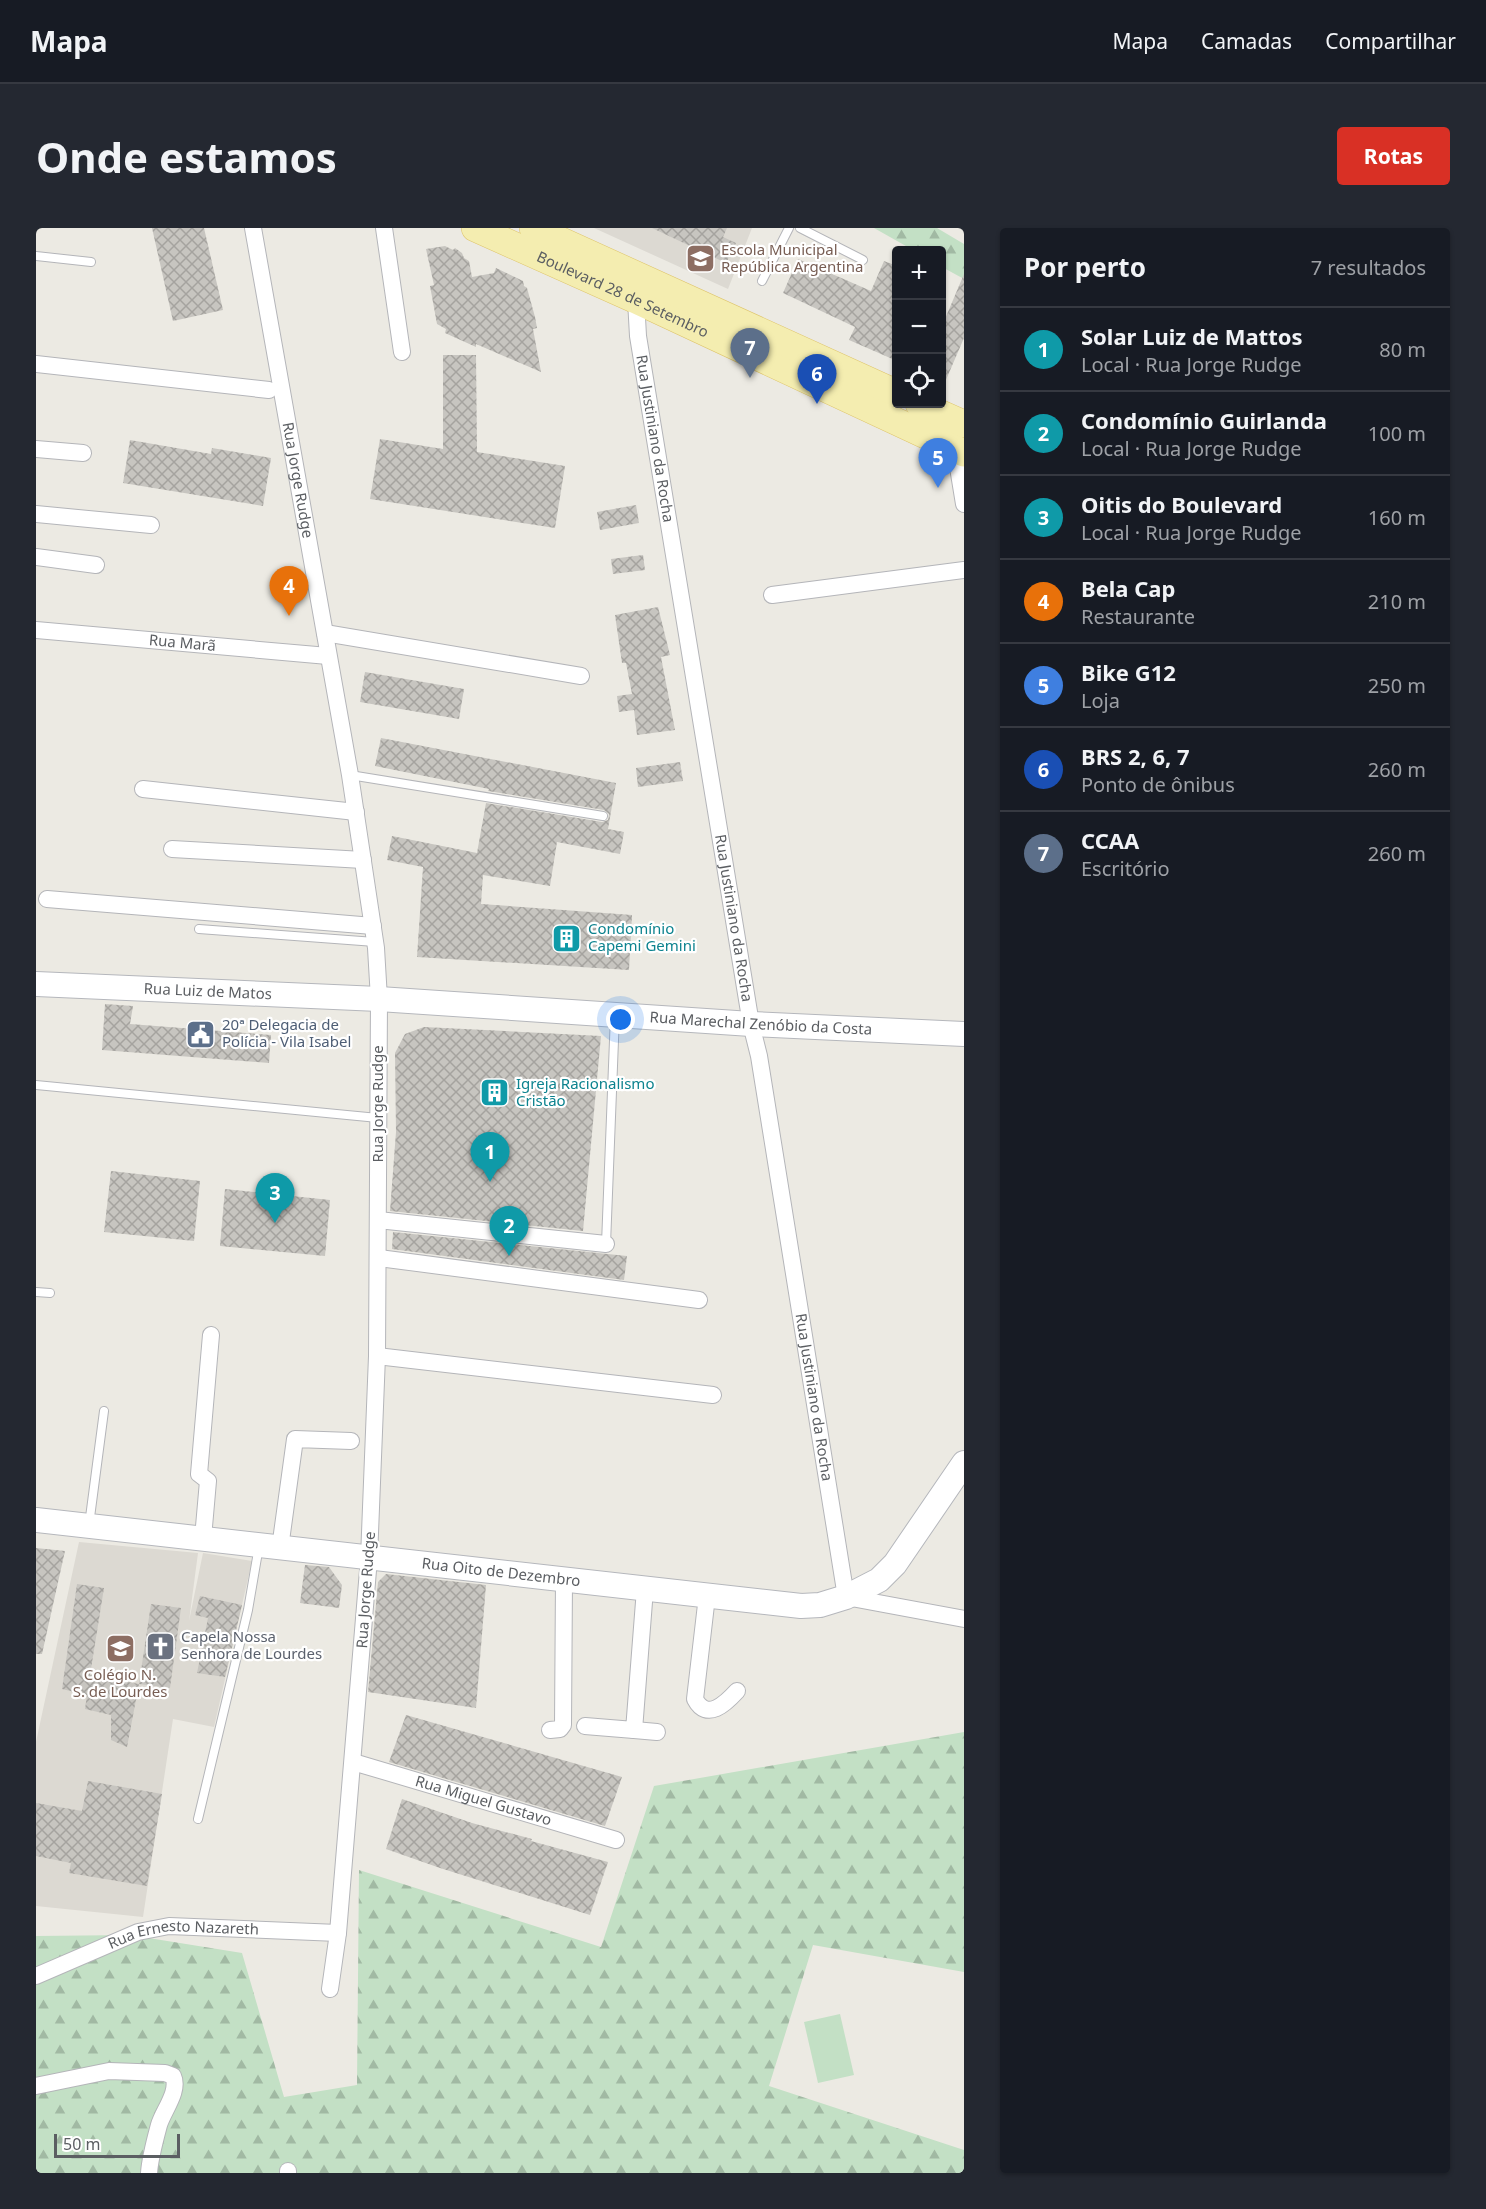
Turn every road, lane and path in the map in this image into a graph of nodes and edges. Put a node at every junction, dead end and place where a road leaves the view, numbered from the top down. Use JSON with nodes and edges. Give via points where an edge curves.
{"nodes":[{"id":1,"x":253,"y":228,"type":"edge"},
{"id":2,"x":384,"y":228,"type":"edge"},
{"id":3,"x":475,"y":228,"type":"edge"},
{"id":4,"x":533,"y":228,"type":"edge"},
{"id":5,"x":789,"y":228,"type":"edge"},
{"id":6,"x":800,"y":228,"type":"edge"},
{"id":7,"x":36,"y":256,"type":"edge"},
{"id":8,"x":863,"y":260,"type":"dead end"},
{"id":9,"x":91,"y":262,"type":"dead end"},
{"id":10,"x":762,"y":281,"type":"dead end"},
{"id":11,"x":644,"y":291,"type":"junction"},
{"id":12,"x":402,"y":352,"type":"dead end"},
{"id":13,"x":36,"y":364,"type":"edge"},
{"id":14,"x":269,"y":390,"type":"dead end"},
{"id":15,"x":892,"y":391,"type":"edge"},
{"id":16,"x":923,"y":408,"type":"edge"},
{"id":17,"x":961,"y":442,"type":"edge"},
{"id":18,"x":36,"y":449,"type":"edge"},
{"id":19,"x":83,"y":453,"type":"dead end"},
{"id":20,"x":964,"y":504,"type":"edge"},
{"id":21,"x":36,"y":514,"type":"edge"},
{"id":22,"x":151,"y":525,"type":"dead end"},
{"id":23,"x":36,"y":557,"type":"edge"},
{"id":24,"x":96,"y":565,"type":"dead end"},
{"id":25,"x":964,"y":570,"type":"edge"},
{"id":26,"x":772,"y":595,"type":"dead end"},
{"id":27,"x":36,"y":630,"type":"edge"},
{"id":28,"x":325,"y":633,"type":"junction"},
{"id":29,"x":328,"y":656,"type":"junction"},
{"id":30,"x":581,"y":676,"type":"dead end"},
{"id":31,"x":350,"y":775,"type":"junction"},
{"id":32,"x":143,"y":789,"type":"dead end"},
{"id":33,"x":356,"y":812,"type":"junction"},
{"id":34,"x":603,"y":816,"type":"dead end"},
{"id":35,"x":172,"y":849,"type":"dead end"},
{"id":36,"x":363,"y":860,"type":"junction"},
{"id":37,"x":47,"y":899,"type":"dead end"},
{"id":38,"x":199,"y":929,"type":"dead end"},
{"id":39,"x":374,"y":934,"type":"junction"},
{"id":40,"x":36,"y":984,"type":"edge"},
{"id":41,"x":379,"y":999,"type":"junction"},
{"id":42,"x":615,"y":1015,"type":"junction"},
{"id":43,"x":751,"y":1024,"type":"junction"},
{"id":44,"x":964,"y":1034,"type":"edge"},
{"id":45,"x":36,"y":1085,"type":"edge"},
{"id":46,"x":378,"y":1118,"type":"junction"},
{"id":47,"x":378,"y":1220,"type":"junction"},
{"id":48,"x":606,"y":1244,"type":"joint"},
{"id":49,"x":379,"y":1257,"type":"junction"},
{"id":50,"x":36,"y":1292,"type":"edge"},
{"id":51,"x":50,"y":1293,"type":"dead end"},
{"id":52,"x":699,"y":1300,"type":"dead end"},
{"id":53,"x":211,"y":1335,"type":"dead end"},
{"id":54,"x":377,"y":1356,"type":"junction"},
{"id":55,"x":713,"y":1395,"type":"dead end"},
{"id":56,"x":104,"y":1411,"type":"dead end"},
{"id":57,"x":351,"y":1441,"type":"dead end"},
{"id":58,"x":964,"y":1462,"type":"edge"},
{"id":59,"x":36,"y":1520,"type":"edge"},
{"id":60,"x":88,"y":1525,"type":"junction"},
{"id":61,"x":203,"y":1538,"type":"junction"},
{"id":62,"x":269,"y":1547,"type":"junction"},
{"id":63,"x":369,"y":1558,"type":"junction"},
{"id":64,"x":564,"y":1580,"type":"junction"},
{"id":65,"x":645,"y":1589,"type":"junction"},
{"id":66,"x":707,"y":1596,"type":"junction"},
{"id":67,"x":846,"y":1597,"type":"junction"},
{"id":68,"x":964,"y":1619,"type":"edge"},
{"id":69,"x":737,"y":1691,"type":"dead end"},
{"id":70,"x":585,"y":1726,"type":"dead end"},
{"id":71,"x":550,"y":1730,"type":"dead end"},
{"id":72,"x":634,"y":1730,"type":"junction"},
{"id":73,"x":657,"y":1731,"type":"dead end"},
{"id":74,"x":352,"y":1762,"type":"junction"},
{"id":75,"x":198,"y":1819,"type":"dead end"},
{"id":76,"x":616,"y":1840,"type":"dead end"},
{"id":77,"x":338,"y":1933,"type":"junction"},
{"id":78,"x":36,"y":1976,"type":"edge"},
{"id":79,"x":330,"y":1989,"type":"dead end"},
{"id":80,"x":36,"y":2086,"type":"edge"},
{"id":81,"x":149,"y":2173,"type":"edge"}],
"edges":[{"from":1,"to":28,"type":"street","name":"Rua Jorge Rudge"},
{"from":2,"to":12,"type":"street"},
{"from":3,"to":11,"type":"main road","name":"Boulevard 28 de Setembro"},
{"from":4,"to":11,"type":"main road","name":"Boulevard 28 de Setembro"},
{"from":5,"to":10,"type":"lane"},
{"from":6,"to":8,"type":"lane"},
{"from":7,"to":9,"type":"lane"},
{"from":11,"to":15,"type":"main road","name":"Boulevard 28 de Setembro"},
{"from":11,"to":17,"type":"main road","name":"Boulevard 28 de Setembro"},
{"from":11,"to":43,"type":"street","name":"Rua Justiniano da Rocha","via":[[639,347]]},
{"from":13,"to":14,"type":"street"},
{"from":16,"to":17,"type":"main road"},
{"from":17,"to":20,"type":"street"},
{"from":18,"to":19,"type":"street"},
{"from":21,"to":22,"type":"street"},
{"from":23,"to":24,"type":"street"},
{"from":25,"to":26,"type":"street"},
{"from":27,"to":29,"type":"street","name":"Rua Marã"},
{"from":28,"to":29,"type":"street","name":"Rua Jorge Rudge"},
{"from":28,"to":30,"type":"street"},
{"from":29,"to":31,"type":"street","name":"Rua Jorge Rudge"},
{"from":31,"to":33,"type":"street","name":"Rua Jorge Rudge"},
{"from":31,"to":34,"type":"lane"},
{"from":32,"to":33,"type":"street"},
{"from":33,"to":36,"type":"street","name":"Rua Jorge Rudge"},
{"from":35,"to":36,"type":"street"},
{"from":36,"to":39,"type":"street","name":"Rua Jorge Rudge"},
{"from":37,"to":39,"type":"street"},
{"from":38,"to":39,"type":"lane"},
{"from":39,"to":41,"type":"street","name":"Rua Jorge Rudge"},
{"from":40,"to":41,"type":"street","name":"Rua Luiz de Matos"},
{"from":41,"to":42,"type":"street","name":"Rua Marechal Zenóbio da Costa"},
{"from":41,"to":46,"type":"street","name":"Rua Jorge Rudge"},
{"from":42,"to":43,"type":"street","name":"Rua Marechal Zenóbio da Costa"},
{"from":42,"to":48,"type":"lane"},
{"from":43,"to":44,"type":"street","name":"Rua Marechal Zenóbio da Costa"},
{"from":43,"to":67,"type":"street","name":"Rua Justiniano da Rocha"},
{"from":45,"to":46,"type":"lane"},
{"from":46,"to":47,"type":"street","name":"Rua Jorge Rudge"},
{"from":47,"to":48,"type":"street"},
{"from":47,"to":49,"type":"street","name":"Rua Jorge Rudge"},
{"from":49,"to":52,"type":"street"},
{"from":49,"to":54,"type":"street","name":"Rua Jorge Rudge"},
{"from":50,"to":51,"type":"lane"},
{"from":53,"to":61,"type":"street","via":[[199,1474],[208,1481]]},
{"from":54,"to":55,"type":"street"},
{"from":54,"to":63,"type":"street","name":"Rua Jorge Rudge"},
{"from":56,"to":60,"type":"lane"},
{"from":57,"to":62,"type":"street","via":[[295,1439]]},
{"from":58,"to":67,"type":"street","via":[[895,1564],[879,1581]]},
{"from":59,"to":60,"type":"street","name":"Rua Oito de Dezembro"},
{"from":60,"to":61,"type":"street","name":"Rua Oito de Dezembro"},
{"from":61,"to":62,"type":"street","name":"Rua Oito de Dezembro"},
{"from":62,"to":63,"type":"street","name":"Rua Oito de Dezembro"},
{"from":62,"to":75,"type":"lane","via":[[248,1610]]},
{"from":63,"to":64,"type":"street","name":"Rua Oito de Dezembro"},
{"from":63,"to":74,"type":"street","name":"Rua Jorge Rudge"},
{"from":64,"to":65,"type":"street","name":"Rua Oito de Dezembro"},
{"from":64,"to":71,"type":"street","via":[[563,1725]]},
{"from":65,"to":66,"type":"street","name":"Rua Oito de Dezembro"},
{"from":65,"to":72,"type":"street"},
{"from":66,"to":67,"type":"street","name":"Rua Oito de Dezembro","via":[[801,1606]]},
{"from":66,"to":69,"type":"street","via":[[695,1700],[705,1710],[722,1707]]},
{"from":67,"to":68,"type":"street","name":"Rua Oito de Dezembro"},
{"from":70,"to":72,"type":"street"},
{"from":72,"to":73,"type":"street"},
{"from":74,"to":76,"type":"street","name":"Rua Miguel Gustavo"},
{"from":74,"to":77,"type":"street","name":"Rua Jorge Rudge"},
{"from":77,"to":78,"type":"street","name":"Rua Ernesto Nazareth","via":[[169,1926],[138,1932]]},
{"from":77,"to":79,"type":"street","name":"Rua Jorge Rudge"},
{"from":80,"to":81,"type":"street","via":[[109,2071],[173,2076],[173,2094],[159,2123]]}]}
